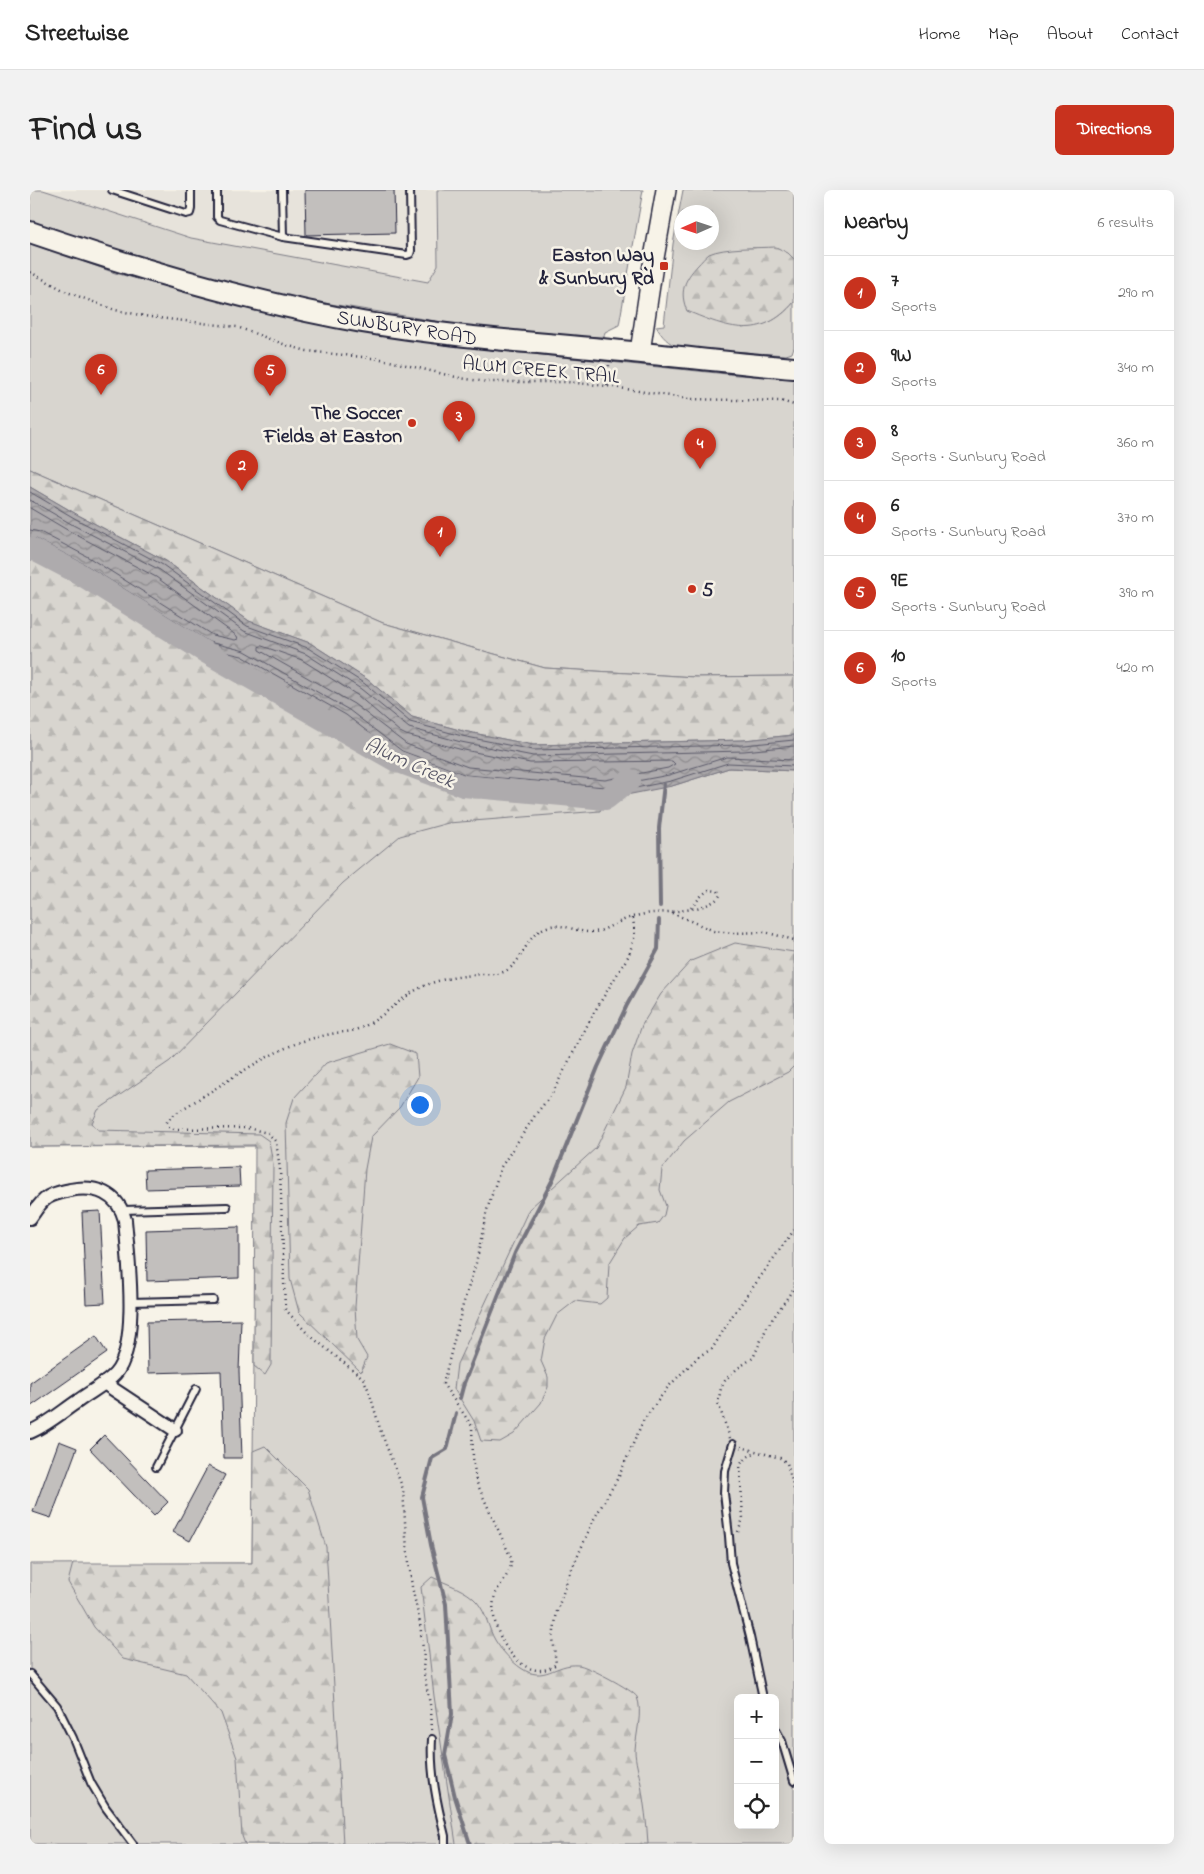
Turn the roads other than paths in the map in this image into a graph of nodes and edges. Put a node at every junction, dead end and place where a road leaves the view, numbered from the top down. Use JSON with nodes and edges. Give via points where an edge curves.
{"nodes":[{"id":1,"x":112,"y":190,"type":"edge"},
{"id":2,"x":191,"y":190,"type":"edge"},
{"id":3,"x":217,"y":190,"type":"edge"},
{"id":4,"x":282,"y":190,"type":"edge"},
{"id":5,"x":410,"y":190,"type":"edge"},
{"id":6,"x":666,"y":190,"type":"edge"},
{"id":7,"x":30,"y":232,"type":"edge"},
{"id":8,"x":283,"y":237,"type":"junction"},
{"id":9,"x":640,"y":352,"type":"junction"},
{"id":10,"x":794,"y":368,"type":"edge"},
{"id":11,"x":119,"y":1206,"type":"junction"},
{"id":12,"x":227,"y":1207,"type":"dead end"},
{"id":13,"x":30,"y":1218,"type":"edge"},
{"id":14,"x":213,"y":1300,"type":"dead end"},
{"id":15,"x":130,"y":1302,"type":"junction"},
{"id":16,"x":104,"y":1383,"type":"junction"},
{"id":17,"x":196,"y":1389,"type":"dead end"},
{"id":18,"x":175,"y":1430,"type":"junction"},
{"id":19,"x":30,"y":1432,"type":"edge"},
{"id":20,"x":733,"y":1444,"type":"road end"},
{"id":21,"x":156,"y":1467,"type":"dead end"},
{"id":22,"x":30,"y":1674,"type":"edge"},
{"id":23,"x":762,"y":1694,"type":"edge"},
{"id":24,"x":779,"y":1735,"type":"edge"},
{"id":25,"x":432,"y":1739,"type":"road end"},
{"id":26,"x":794,"y":1781,"type":"edge"},
{"id":27,"x":134,"y":1844,"type":"edge"},
{"id":28,"x":445,"y":1844,"type":"edge"}],
"edges":[{"from":1,"to":2,"type":"lane","via":[[186,214],[191,209]]},
{"from":3,"to":8,"type":"lane","via":[[220,220]]},
{"from":4,"to":8,"type":"lane"},
{"from":5,"to":8,"type":"lane","via":[[411,251],[407,255]]},
{"from":6,"to":9,"type":"main road"},
{"from":7,"to":9,"type":"main road","name":"SUNBURY ROAD","via":[[197,284],[322,314],[472,338]]},
{"from":9,"to":10,"type":"main road","name":"SUNBURY ROAD"},
{"from":11,"to":12,"type":"lane"},
{"from":11,"to":13,"type":"street","via":[[103,1192],[82,1187],[46,1198]]},
{"from":11,"to":15,"type":"street","via":[[128,1246]]},
{"from":14,"to":15,"type":"lane"},
{"from":15,"to":16,"type":"street","via":[[123,1362]]},
{"from":16,"to":18,"type":"street"},
{"from":16,"to":19,"type":"street"},
{"from":17,"to":18,"type":"lane"},
{"from":18,"to":21,"type":"lane"},
{"from":20,"to":23,"type":"lane","via":[[725,1471],[724,1493],[731,1563]]},
{"from":22,"to":27,"type":"lane","via":[[56,1706],[91,1782]]},
{"from":24,"to":26,"type":"lane"},
{"from":25,"to":28,"type":"lane","via":[[434,1787]]}]}
